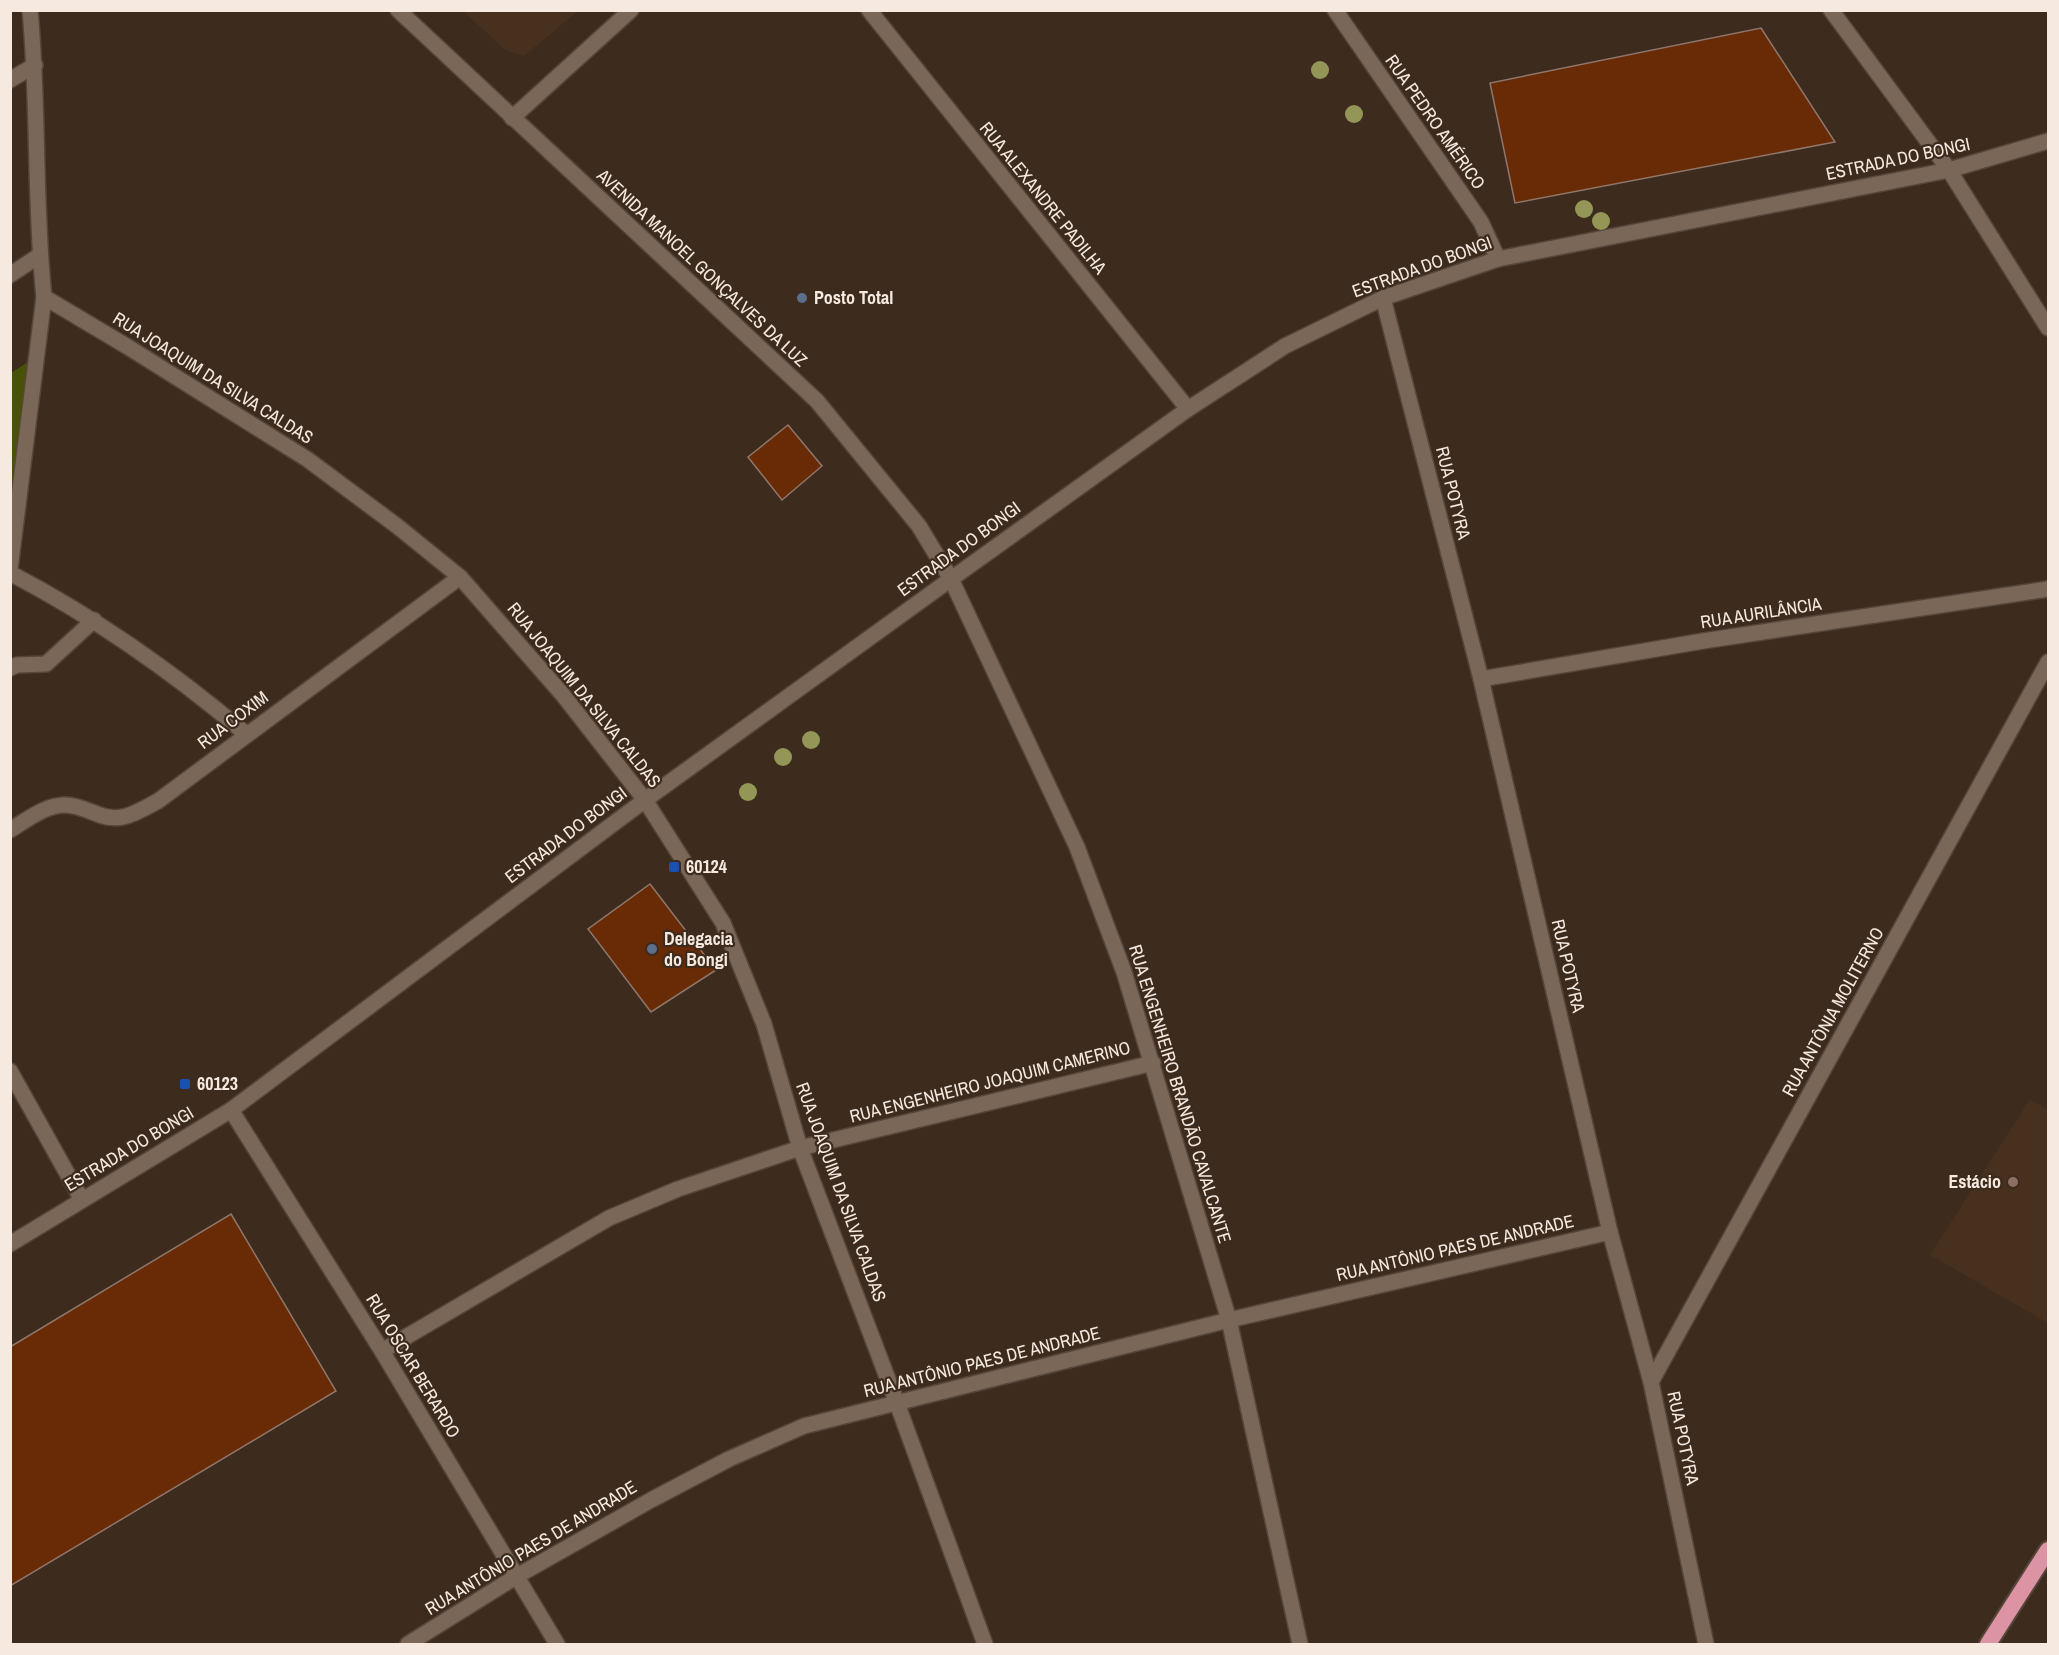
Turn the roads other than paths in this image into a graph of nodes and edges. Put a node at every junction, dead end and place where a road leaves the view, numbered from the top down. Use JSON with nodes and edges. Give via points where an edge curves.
{"nodes":[{"id":1,"x":30,"y":10,"type":"edge"},
{"id":2,"x":398,"y":10,"type":"edge"},
{"id":3,"x":631,"y":10,"type":"edge"},
{"id":4,"x":868,"y":10,"type":"edge"},
{"id":5,"x":1335,"y":10,"type":"edge"},
{"id":6,"x":1831,"y":10,"type":"edge"},
{"id":7,"x":34,"y":64,"type":"junction"},
{"id":8,"x":10,"y":80,"type":"edge"},
{"id":9,"x":512,"y":118,"type":"junction"},
{"id":10,"x":2049,"y":141,"type":"edge"},
{"id":11,"x":1949,"y":170,"type":"junction"},
{"id":12,"x":39,"y":255,"type":"junction"},
{"id":13,"x":1498,"y":259,"type":"junction"},
{"id":14,"x":10,"y":275,"type":"edge"},
{"id":15,"x":44,"y":297,"type":"junction"},
{"id":16,"x":1383,"y":298,"type":"junction"},
{"id":17,"x":2049,"y":328,"type":"edge"},
{"id":18,"x":1188,"y":409,"type":"junction"},
{"id":19,"x":10,"y":569,"type":"edge"},
{"id":20,"x":10,"y":573,"type":"edge"},
{"id":21,"x":460,"y":577,"type":"junction"},
{"id":22,"x":951,"y":579,"type":"junction"},
{"id":23,"x":2049,"y":589,"type":"edge"},
{"id":24,"x":94,"y":620,"type":"junction"},
{"id":25,"x":2049,"y":662,"type":"edge"},
{"id":26,"x":10,"y":668,"type":"edge"},
{"id":27,"x":1481,"y":679,"type":"junction"},
{"id":28,"x":246,"y":734,"type":"junction"},
{"id":29,"x":645,"y":800,"type":"junction"},
{"id":30,"x":10,"y":831,"type":"edge"},
{"id":31,"x":1153,"y":1063,"type":"junction"},
{"id":32,"x":10,"y":1071,"type":"edge"},
{"id":33,"x":231,"y":1110,"type":"junction"},
{"id":34,"x":800,"y":1148,"type":"junction"},
{"id":35,"x":82,"y":1200,"type":"junction"},
{"id":36,"x":1610,"y":1232,"type":"junction"},
{"id":37,"x":10,"y":1244,"type":"edge"},
{"id":38,"x":1229,"y":1320,"type":"junction"},
{"id":39,"x":382,"y":1351,"type":"junction"},
{"id":40,"x":1651,"y":1382,"type":"junction"},
{"id":41,"x":897,"y":1403,"type":"junction"},
{"id":42,"x":2049,"y":1550,"type":"edge"},
{"id":43,"x":517,"y":1576,"type":"junction"},
{"id":44,"x":408,"y":1644,"type":"edge"},
{"id":45,"x":557,"y":1644,"type":"edge"},
{"id":46,"x":985,"y":1644,"type":"edge"},
{"id":47,"x":1300,"y":1644,"type":"edge"},
{"id":48,"x":1706,"y":1644,"type":"edge"},
{"id":49,"x":1988,"y":1644,"type":"edge"}],
"edges":[{"from":1,"to":7,"type":"street"},
{"from":2,"to":9,"type":"street","name":"AVENIDA MANOEL GONÇALVES DA LUZ"},
{"from":3,"to":9,"type":"street"},
{"from":4,"to":18,"type":"street","name":"RUA ALEXANDRE PADILHA"},
{"from":5,"to":13,"type":"street","name":"RUA PEDRO AMÉRICO","via":[[1481,222]]},
{"from":6,"to":11,"type":"street"},
{"from":7,"to":8,"type":"street"},
{"from":7,"to":12,"type":"street"},
{"from":9,"to":22,"type":"street","name":"AVENIDA MANOEL GONÇALVES DA LUZ","via":[[817,401],[919,526]]},
{"from":10,"to":11,"type":"street","name":"ESTRADA DO BONGI"},
{"from":11,"to":13,"type":"street","name":"ESTRADA DO BONGI"},
{"from":11,"to":17,"type":"street"},
{"from":12,"to":14,"type":"street"},
{"from":12,"to":15,"type":"street"},
{"from":13,"to":16,"type":"street","name":"ESTRADA DO BONGI"},
{"from":15,"to":19,"type":"street"},
{"from":15,"to":21,"type":"street","name":"RUA JOAQUIM DA SILVA CALDAS","via":[[307,459]]},
{"from":16,"to":18,"type":"street","name":"ESTRADA DO BONGI","via":[[1285,346]]},
{"from":16,"to":27,"type":"street","name":"RUA POTYRA"},
{"from":18,"to":22,"type":"street","name":"ESTRADA DO BONGI"},
{"from":20,"to":24,"type":"street"},
{"from":21,"to":28,"type":"street","name":"RUA COXIM"},
{"from":21,"to":29,"type":"street","name":"RUA JOAQUIM DA SILVA CALDAS","via":[[563,695]]},
{"from":22,"to":29,"type":"street","name":"ESTRADA DO BONGI"},
{"from":22,"to":31,"type":"street","name":"RUA ENGENHEIRO BRANDÃO CAVALCANTE","via":[[1077,847]]},
{"from":23,"to":27,"type":"street","name":"RUA AURILÂNCIA"},
{"from":24,"to":26,"type":"street","via":[[46,664]]},
{"from":24,"to":28,"type":"street"},
{"from":25,"to":40,"type":"street","name":"RUA ANTÔNIA MOLITERNO"},
{"from":27,"to":36,"type":"street","name":"RUA POTYRA"},
{"from":28,"to":30,"type":"street","name":"RUA COXIM","via":[[158,801],[129,816],[115,819],[65,805],[38,813]]},
{"from":29,"to":33,"type":"street","name":"ESTRADA DO BONGI"},
{"from":29,"to":34,"type":"street","name":"RUA JOAQUIM DA SILVA CALDAS","via":[[723,923],[764,1024]]},
{"from":31,"to":34,"type":"street","name":"RUA ENGENHEIRO JOAQUIM CAMERINO"},
{"from":31,"to":38,"type":"street","name":"RUA ENGENHEIRO BRANDÃO CAVALCANTE"},
{"from":32,"to":35,"type":"street"},
{"from":33,"to":35,"type":"street","name":"ESTRADA DO BONGI"},
{"from":33,"to":39,"type":"street","name":"RUA OSCAR BERARDO"},
{"from":34,"to":39,"type":"street","name":"RUA ENGENHEIRO JOAQUIM CAMERINO","via":[[678,1189],[609,1218]]},
{"from":34,"to":41,"type":"street","name":"RUA JOAQUIM DA SILVA CALDAS"},
{"from":35,"to":37,"type":"street","name":"ESTRADA DO BONGI"},
{"from":36,"to":38,"type":"street","name":"RUA ANTÔNIO PAES DE ANDRADE"},
{"from":36,"to":40,"type":"street","name":"RUA POTYRA"},
{"from":38,"to":41,"type":"street","name":"RUA ANTÔNIO PAES DE ANDRADE"},
{"from":38,"to":47,"type":"street","name":"RUA ENGENHEIRO BRANDÃO CAVALCANTE"},
{"from":39,"to":43,"type":"street","name":"RUA OSCAR BERARDO"},
{"from":40,"to":48,"type":"street","name":"RUA POTYRA"},
{"from":41,"to":43,"type":"street","name":"RUA ANTÔNIO PAES DE ANDRADE","via":[[804,1426],[729,1459]]},
{"from":41,"to":46,"type":"street","name":"RUA JOAQUIM DA SILVA CALDAS"},
{"from":42,"to":49,"type":"highway"},
{"from":43,"to":44,"type":"street","name":"RUA ANTÔNIO PAES DE ANDRADE"},
{"from":43,"to":45,"type":"street","name":"RUA OSCAR BERARDO"}]}
